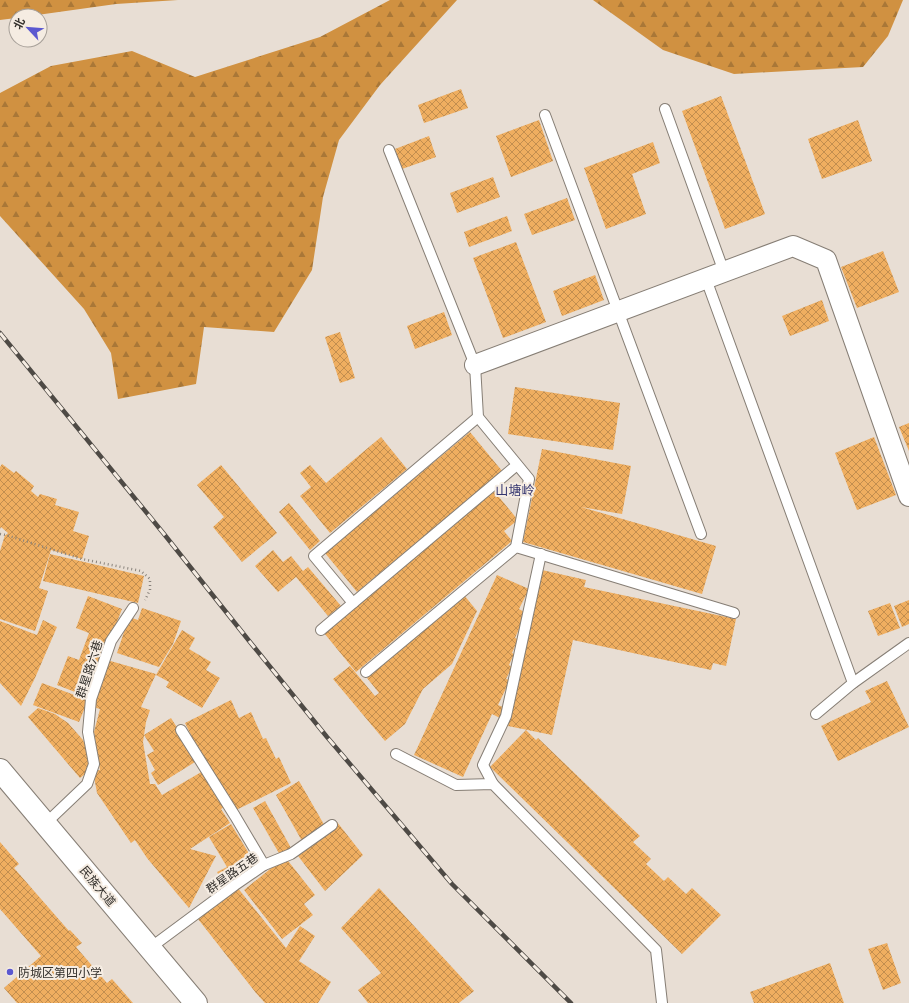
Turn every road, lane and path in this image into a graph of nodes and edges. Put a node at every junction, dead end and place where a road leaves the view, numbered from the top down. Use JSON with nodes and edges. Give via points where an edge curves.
{"nodes":[{"id":1,"x":664,"y":109,"type":"dead end"},
{"id":2,"x":545,"y":115,"type":"dead end"},
{"id":3,"x":389,"y":150,"type":"dead end"},
{"id":4,"x":715,"y":276,"type":"junction"},
{"id":5,"x":618,"y":312,"type":"junction"},
{"id":6,"x":475,"y":365,"type":"junction"},
{"id":7,"x":478,"y":417,"type":"junction"},
{"id":8,"x":517,"y":465,"type":"junction"},
{"id":9,"x":909,"y":496,"type":"edge"},
{"id":10,"x":0,"y":534,"type":"edge"},
{"id":11,"x":701,"y":534,"type":"dead end"},
{"id":12,"x":516,"y":546,"type":"junction"},
{"id":13,"x":541,"y":554,"type":"junction"},
{"id":14,"x":353,"y":603,"type":"junction"},
{"id":15,"x":133,"y":608,"type":"joint"},
{"id":16,"x":734,"y":613,"type":"dead end"},
{"id":17,"x":321,"y":630,"type":"dead end"},
{"id":18,"x":909,"y":644,"type":"edge"},
{"id":19,"x":366,"y":672,"type":"dead end"},
{"id":20,"x":854,"y":683,"type":"junction"},
{"id":21,"x":816,"y":714,"type":"dead end"},
{"id":22,"x":181,"y":730,"type":"dead end"},
{"id":23,"x":396,"y":754,"type":"dead end"},
{"id":24,"x":0,"y":770,"type":"edge"},
{"id":25,"x":494,"y":784,"type":"junction"},
{"id":26,"x":45,"y":824,"type":"junction"},
{"id":27,"x":332,"y":825,"type":"dead end"},
{"id":28,"x":264,"y":865,"type":"junction"},
{"id":29,"x":150,"y":948,"type":"junction"},
{"id":30,"x":196,"y":1003,"type":"edge"},
{"id":31,"x":662,"y":1003,"type":"edge"}],
"edges":[{"from":1,"to":4,"type":"lane"},
{"from":2,"to":5,"type":"lane"},
{"from":3,"to":6,"type":"lane"},
{"from":4,"to":5,"type":"street"},
{"from":4,"to":9,"type":"street","via":[[793,246],[826,260]]},
{"from":4,"to":20,"type":"lane"},
{"from":5,"to":6,"type":"street"},
{"from":5,"to":11,"type":"lane"},
{"from":6,"to":7,"type":"lane"},
{"from":7,"to":8,"type":"lane"},
{"from":7,"to":14,"type":"lane","via":[[314,556]]},
{"from":8,"to":12,"type":"lane","via":[[529,479]]},
{"from":8,"to":14,"type":"lane"},
{"from":10,"to":15,"type":"path","via":[[82,559],[141,571],[150,578],[150,590],[146,600]]},
{"from":12,"to":13,"type":"lane"},
{"from":12,"to":19,"type":"lane"},
{"from":13,"to":16,"type":"lane"},
{"from":13,"to":25,"type":"lane","via":[[506,716],[483,765]]},
{"from":14,"to":17,"type":"lane"},
{"from":15,"to":26,"type":"lane","name":"群星路六巷","via":[[111,641],[91,699],[88,732],[94,764],[87,784]]},
{"from":18,"to":20,"type":"lane"},
{"from":20,"to":21,"type":"lane"},
{"from":22,"to":28,"type":"lane"},
{"from":23,"to":25,"type":"lane","via":[[456,785]]},
{"from":24,"to":26,"type":"main road","name":"民族大道"},
{"from":25,"to":31,"type":"lane","via":[[656,950]]},
{"from":26,"to":29,"type":"main road","name":"民族大道"},
{"from":27,"to":28,"type":"lane","name":"群星路五巷","via":[[291,854]]},
{"from":28,"to":29,"type":"lane","name":"群星路五巷"},
{"from":29,"to":30,"type":"main road","name":"民族大道"}]}
